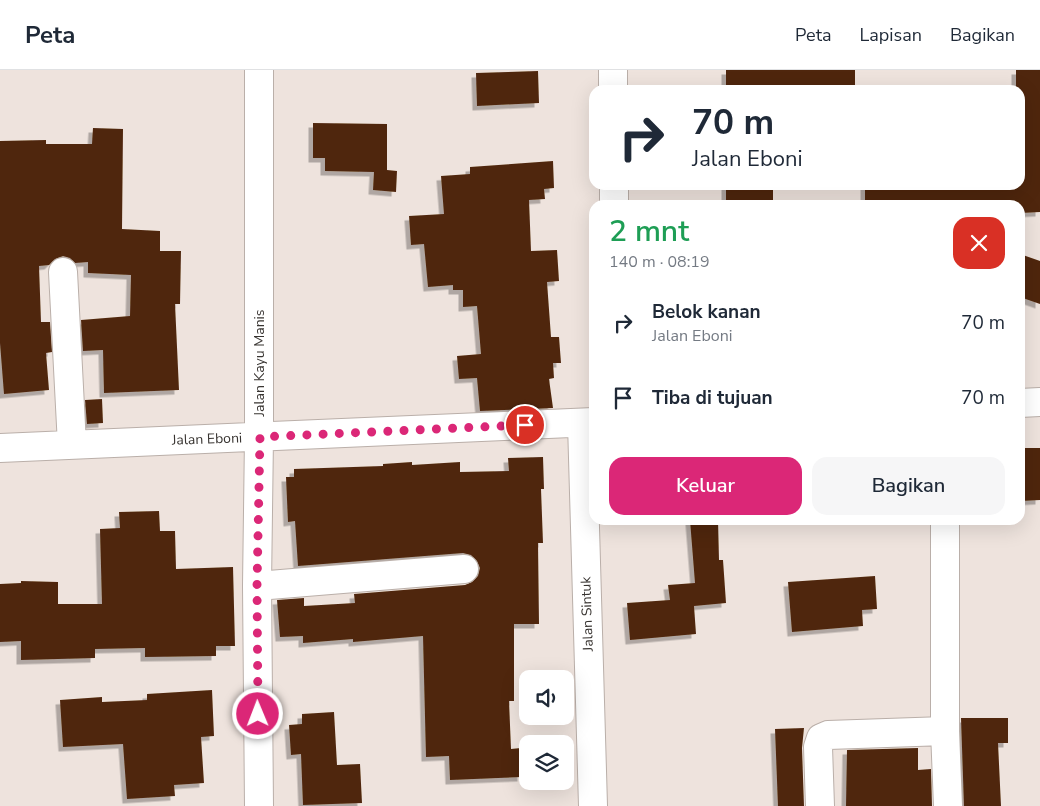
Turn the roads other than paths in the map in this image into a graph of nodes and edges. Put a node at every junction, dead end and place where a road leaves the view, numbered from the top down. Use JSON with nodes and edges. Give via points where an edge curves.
{"nodes":[{"id":1,"x":259,"y":70,"type":"edge"},
{"id":2,"x":613,"y":70,"type":"edge"},
{"id":3,"x":613,"y":85,"type":"edge"},
{"id":4,"x":63,"y":272,"type":"dead end"},
{"id":5,"x":1040,"y":402,"type":"edge"},
{"id":6,"x":1025,"y":403,"type":"edge"},
{"id":7,"x":588,"y":422,"type":"edge"},
{"id":8,"x":260,"y":437,"type":"junction"},
{"id":9,"x":72,"y":445,"type":"junction"},
{"id":10,"x":0,"y":448,"type":"edge"},
{"id":11,"x":589,"y":499,"type":"edge"},
{"id":12,"x":589,"y":525,"type":"edge"},
{"id":13,"x":945,"y":525,"type":"edge"},
{"id":14,"x":464,"y":569,"type":"dead end"},
{"id":15,"x":257,"y":586,"type":"junction"},
{"id":16,"x":945,"y":731,"type":"junction"},
{"id":17,"x":258,"y":806,"type":"edge"},
{"id":18,"x":593,"y":806,"type":"edge"},
{"id":19,"x":820,"y":806,"type":"edge"},
{"id":20,"x":948,"y":806,"type":"edge"}],
"edges":[{"from":1,"to":8,"type":"street","name":"Jalan Kayu Manis"},
{"from":2,"to":3,"type":"street"},
{"from":4,"to":9,"type":"street"},
{"from":5,"to":6,"type":"street"},
{"from":7,"to":8,"type":"street","name":"Jalan Eboni"},
{"from":7,"to":11,"type":"street","name":"Jalan Sintuk"},
{"from":8,"to":9,"type":"street","name":"Jalan Eboni"},
{"from":8,"to":15,"type":"street","name":"Jalan Kayu Manis"},
{"from":9,"to":10,"type":"street","name":"Jalan Eboni"},
{"from":12,"to":18,"type":"street","name":"Jalan Sintuk"},
{"from":13,"to":16,"type":"street"},
{"from":14,"to":15,"type":"street"},
{"from":15,"to":17,"type":"street","name":"Jalan Kayu Manis"},
{"from":16,"to":19,"type":"street","via":[[828,735],[821,738],[818,747]]},
{"from":16,"to":20,"type":"street"}]}
